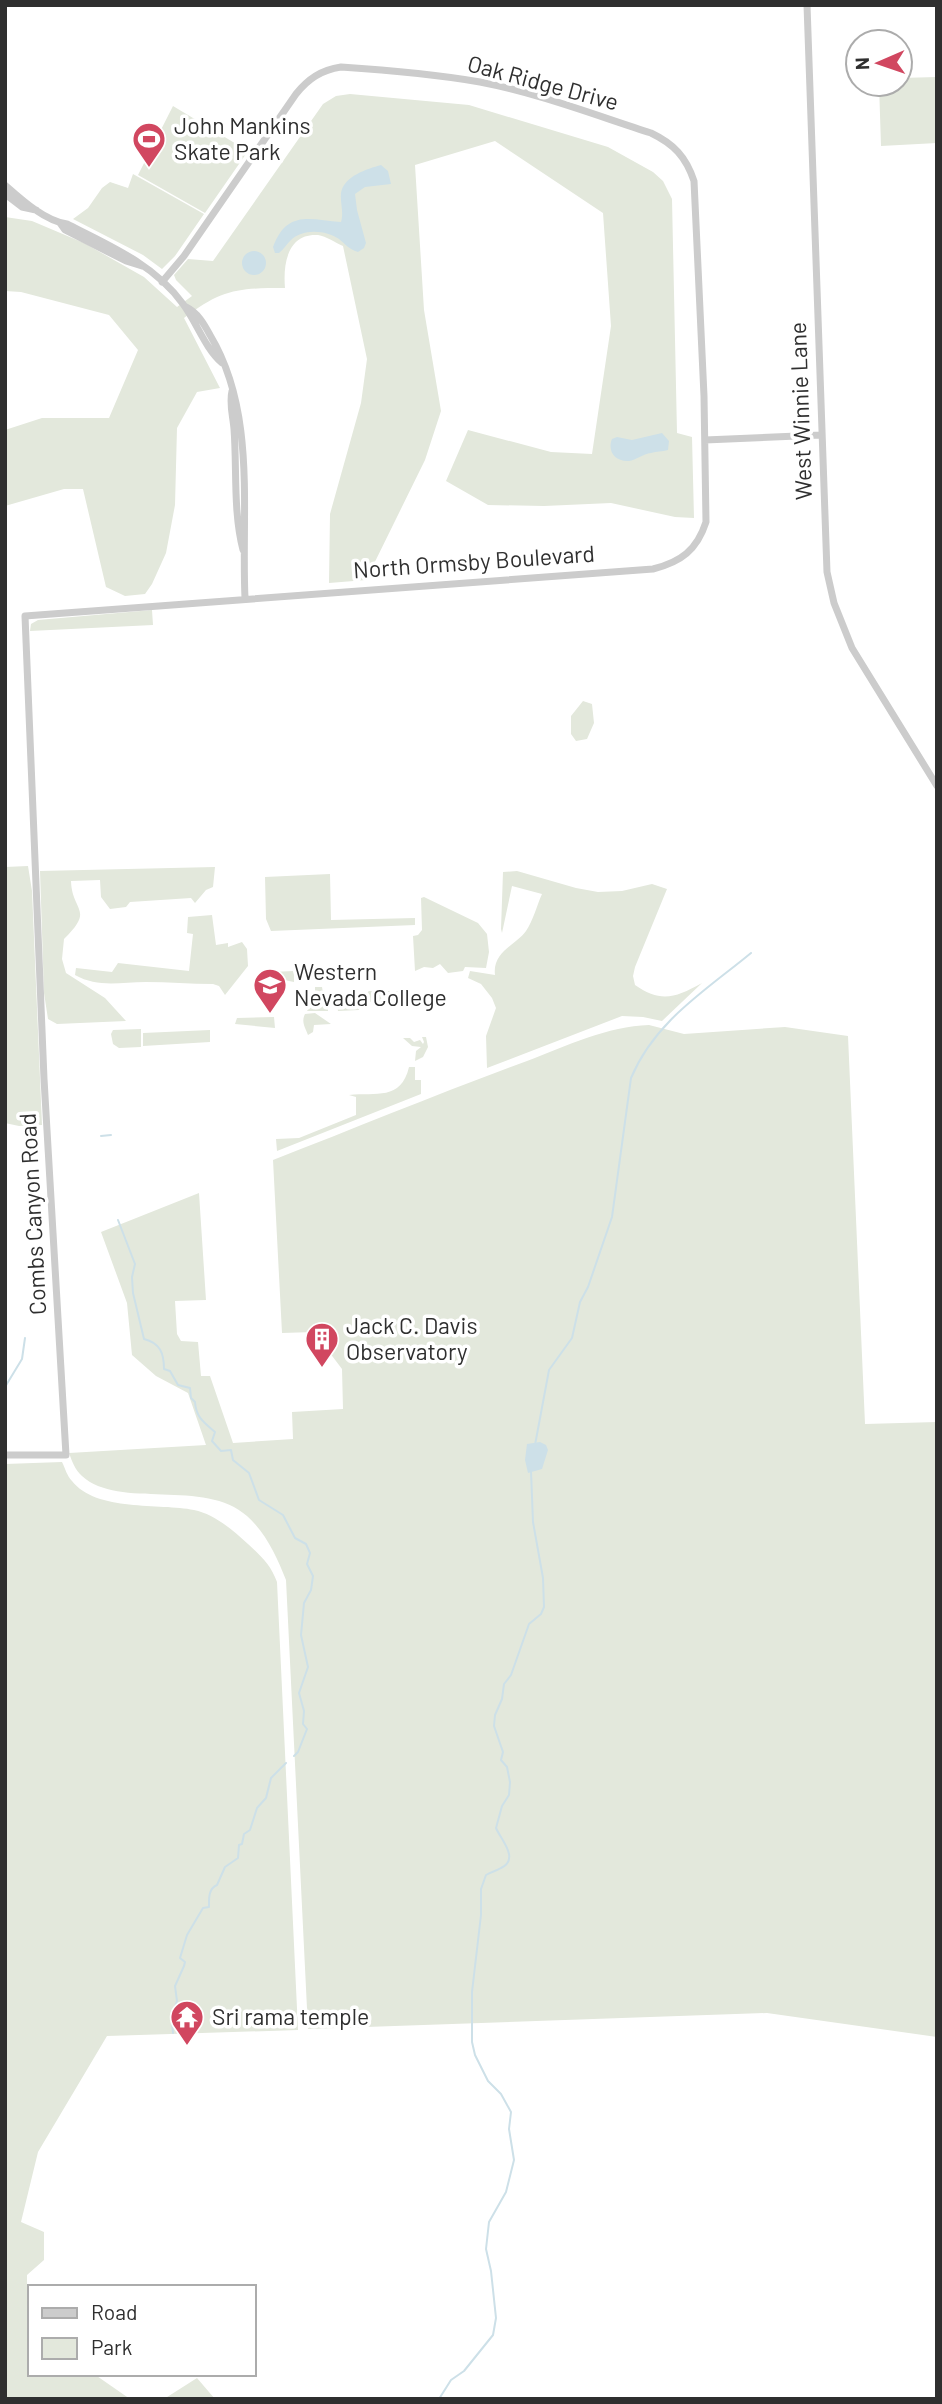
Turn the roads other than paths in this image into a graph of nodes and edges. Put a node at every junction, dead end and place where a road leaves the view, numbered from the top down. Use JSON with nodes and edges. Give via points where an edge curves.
{"nodes":[{"id":1,"x":807,"y":5,"type":"edge"},
{"id":2,"x":5,"y":185,"type":"edge"},
{"id":3,"x":5,"y":194,"type":"edge"},
{"id":4,"x":37,"y":210,"type":"junction"},
{"id":5,"x":162,"y":282,"type":"junction"},
{"id":6,"x":821,"y":435,"type":"junction"},
{"id":7,"x":705,"y":440,"type":"junction"},
{"id":8,"x":245,"y":598,"type":"junction"},
{"id":9,"x":25,"y":615,"type":"joint"},
{"id":10,"x":937,"y":786,"type":"edge"},
{"id":11,"x":5,"y":1455,"type":"edge"}],
"edges":[{"from":1,"to":6,"type":"street","name":"West Winnie Lane"},
{"from":2,"to":4,"type":"street"},
{"from":3,"to":4,"type":"street","via":[[22,207]]},
{"from":4,"to":5,"type":"street","via":[[117,249]]},
{"from":5,"to":7,"type":"street","name":"Oak Ridge Drive","via":[[296,94],[324,71],[341,67],[481,82],[561,105],[665,140],[688,165],[696,197]]},
{"from":5,"to":8,"type":"street","via":[[186,307],[223,364],[232,390]]},
{"from":6,"to":7,"type":"street"},
{"from":6,"to":10,"type":"street","name":"West Winnie Lane","via":[[827,565],[834,603],[852,648]]},
{"from":7,"to":8,"type":"street","name":"North Ormsby Boulevard","via":[[706,522],[695,546],[670,565]]},
{"from":8,"to":9,"type":"street","name":"North Ormsby Boulevard"},
{"from":9,"to":11,"type":"street","name":"Combs Canyon Road","via":[[44,1079],[66,1455]]}]}
